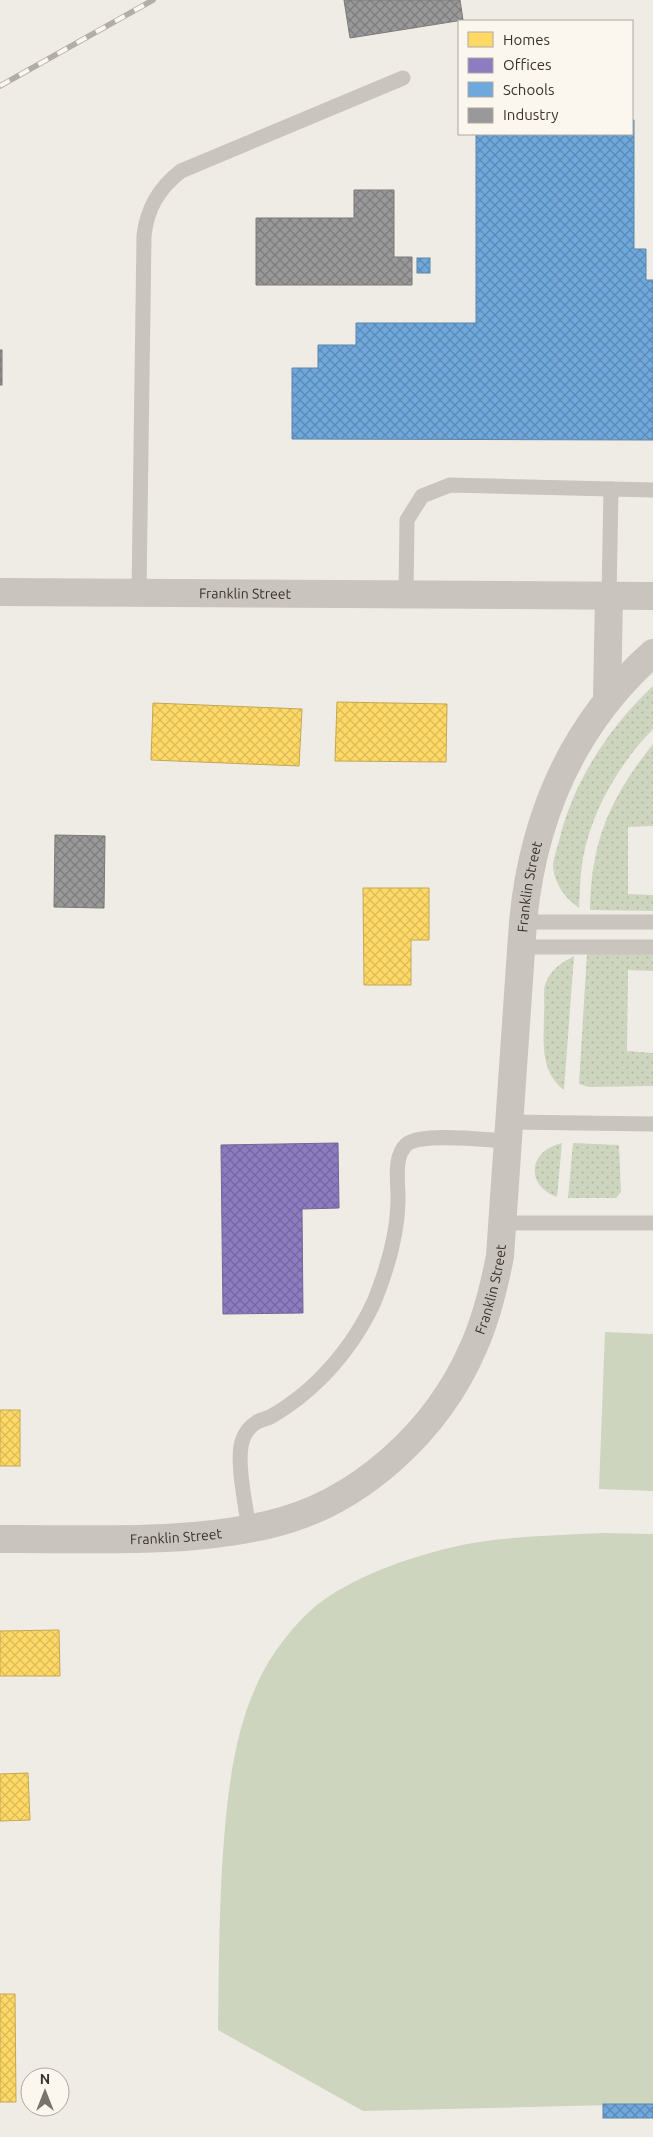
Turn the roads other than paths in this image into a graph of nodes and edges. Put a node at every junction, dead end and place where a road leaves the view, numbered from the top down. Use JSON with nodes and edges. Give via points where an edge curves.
{"nodes":[{"id":1,"x":403,"y":78,"type":"dead end"},
{"id":2,"x":611,"y":490,"type":"junction"},
{"id":3,"x":653,"y":490,"type":"edge"},
{"id":4,"x":0,"y":592,"type":"edge"},
{"id":5,"x":139,"y":593,"type":"junction"},
{"id":6,"x":406,"y":594,"type":"junction"},
{"id":7,"x":609,"y":596,"type":"junction"},
{"id":8,"x":653,"y":596,"type":"edge"},
{"id":9,"x":653,"y":653,"type":"edge"},
{"id":10,"x":607,"y":699,"type":"junction"},
{"id":11,"x":653,"y":922,"type":"edge"},
{"id":12,"x":522,"y":935,"type":"junction"},
{"id":13,"x":653,"y":947,"type":"edge"},
{"id":14,"x":653,"y":1124,"type":"edge"},
{"id":15,"x":509,"y":1131,"type":"junction"},
{"id":16,"x":502,"y":1223,"type":"junction"},
{"id":17,"x":653,"y":1223,"type":"edge"},
{"id":18,"x":249,"y":1529,"type":"junction"},
{"id":19,"x":0,"y":1539,"type":"edge"}],
"edges":[{"from":1,"to":5,"type":"lane","via":[[188,167],[168,181],[150,207],[144,236]]},
{"from":2,"to":3,"type":"lane"},
{"from":2,"to":6,"type":"lane","via":[[450,485],[422,496],[407,520]]},
{"from":2,"to":7,"type":"lane"},
{"from":4,"to":5,"type":"street","name":"Franklin Street"},
{"from":5,"to":6,"type":"street","name":"Franklin Street"},
{"from":6,"to":7,"type":"street","name":"Franklin Street"},
{"from":7,"to":8,"type":"street","name":"Franklin Street"},
{"from":7,"to":10,"type":"street"},
{"from":9,"to":10,"type":"street","name":"Franklin Street"},
{"from":10,"to":12,"type":"street","name":"Franklin Street","via":[[570,756],[544,817],[528,877]]},
{"from":11,"to":12,"type":"lane"},
{"from":12,"to":13,"type":"lane"},
{"from":12,"to":15,"type":"street","name":"Franklin Street"},
{"from":14,"to":15,"type":"lane"},
{"from":15,"to":16,"type":"street","name":"Franklin Street"},
{"from":15,"to":18,"type":"lane","via":[[424,1138],[407,1144],[401,1152],[394,1238],[386,1272],[358,1331],[319,1379],[296,1400],[257,1422],[242,1440],[240,1459]]},
{"from":16,"to":17,"type":"lane"},
{"from":16,"to":18,"type":"street","name":"Franklin Street","via":[[494,1288],[477,1340],[460,1375],[420,1431],[394,1458],[331,1501],[269,1525]]},
{"from":18,"to":19,"type":"street","name":"Franklin Street","via":[[189,1538]]}]}
